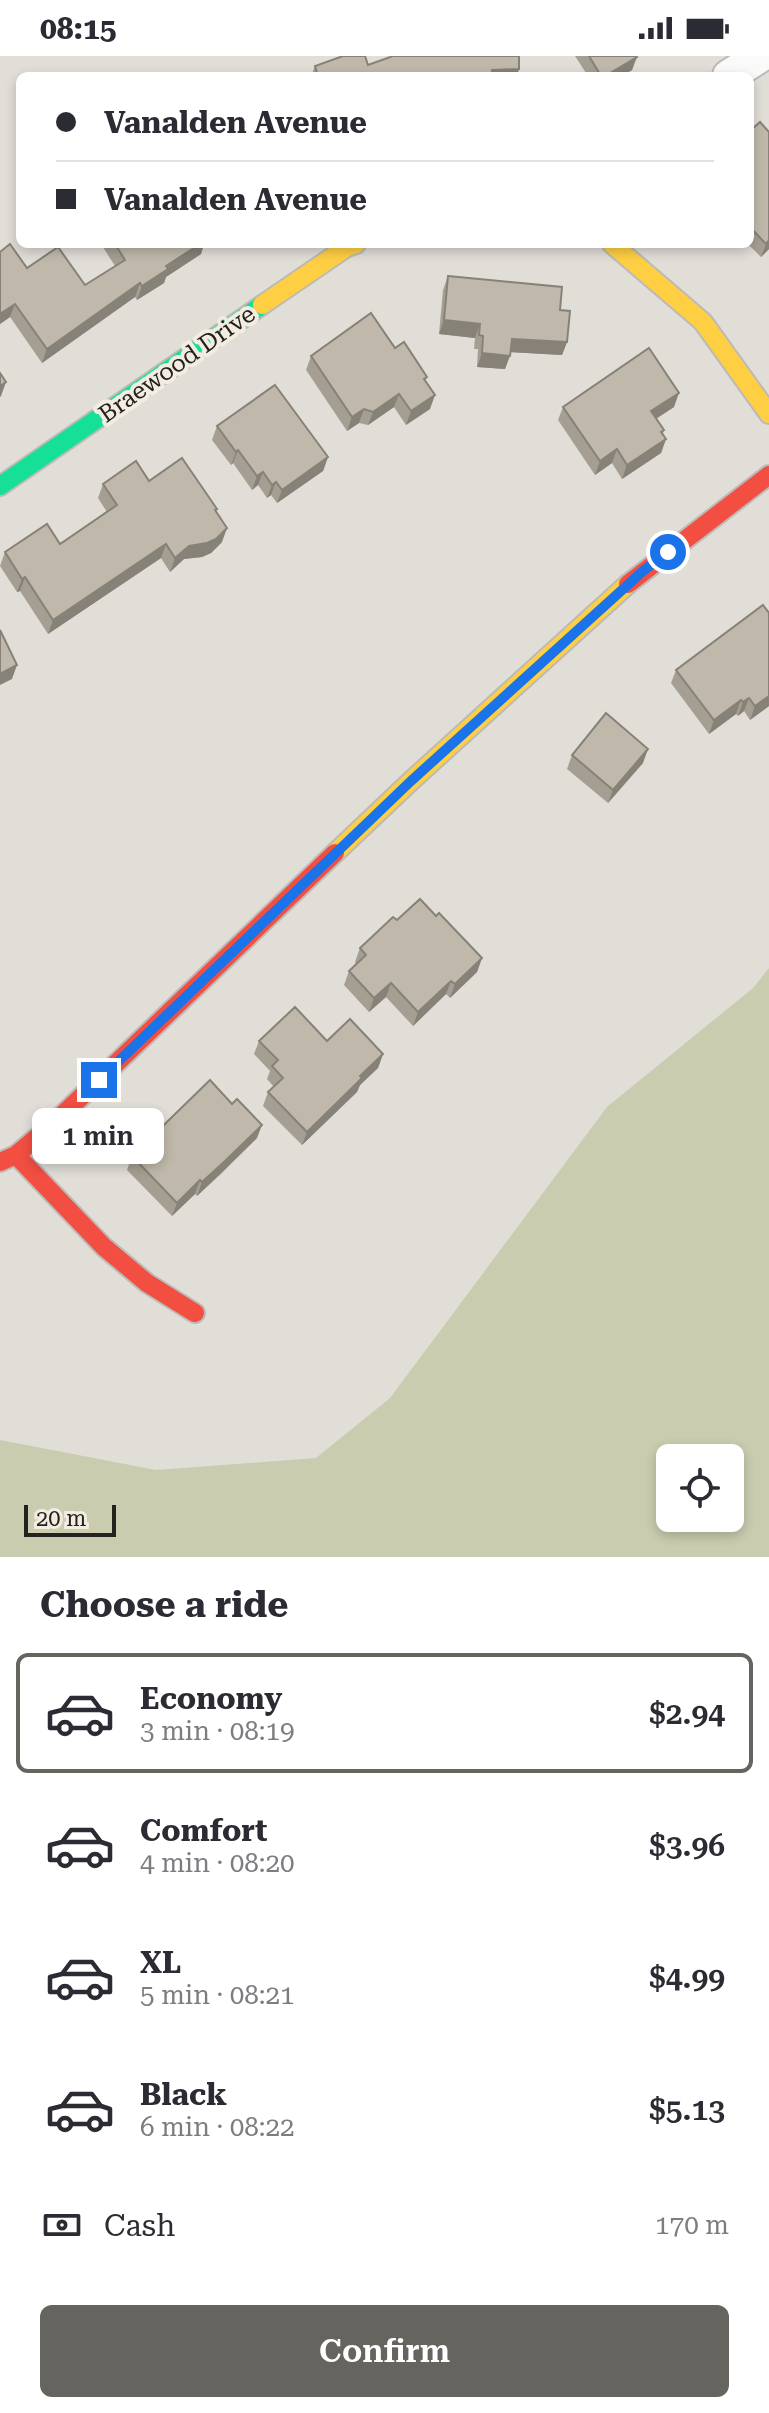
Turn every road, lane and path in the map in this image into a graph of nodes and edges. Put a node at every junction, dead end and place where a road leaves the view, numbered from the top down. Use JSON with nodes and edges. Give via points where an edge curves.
{"nodes":[{"id":1,"x":760,"y":56,"type":"edge"},
{"id":2,"x":735,"y":72,"type":"edge"},
{"id":3,"x":349,"y":248,"type":"edge"},
{"id":4,"x":617,"y":248,"type":"edge"},
{"id":5,"x":769,"y":414,"type":"edge"},
{"id":6,"x":769,"y":475,"type":"edge"},
{"id":7,"x":0,"y":486,"type":"edge"},
{"id":8,"x":8,"y":1159,"type":"edge"},
{"id":9,"x":195,"y":1313,"type":"dead end"}],
"edges":[{"from":1,"to":2,"type":"street"},
{"from":3,"to":7,"type":"main road","name":"Braewood Drive"},
{"from":4,"to":5,"type":"main road","via":[[703,322]]},
{"from":6,"to":8,"type":"main road","via":[[643,571],[411,781],[54,1123]]},
{"from":8,"to":9,"type":"main road","via":[[147,1283]]}]}
